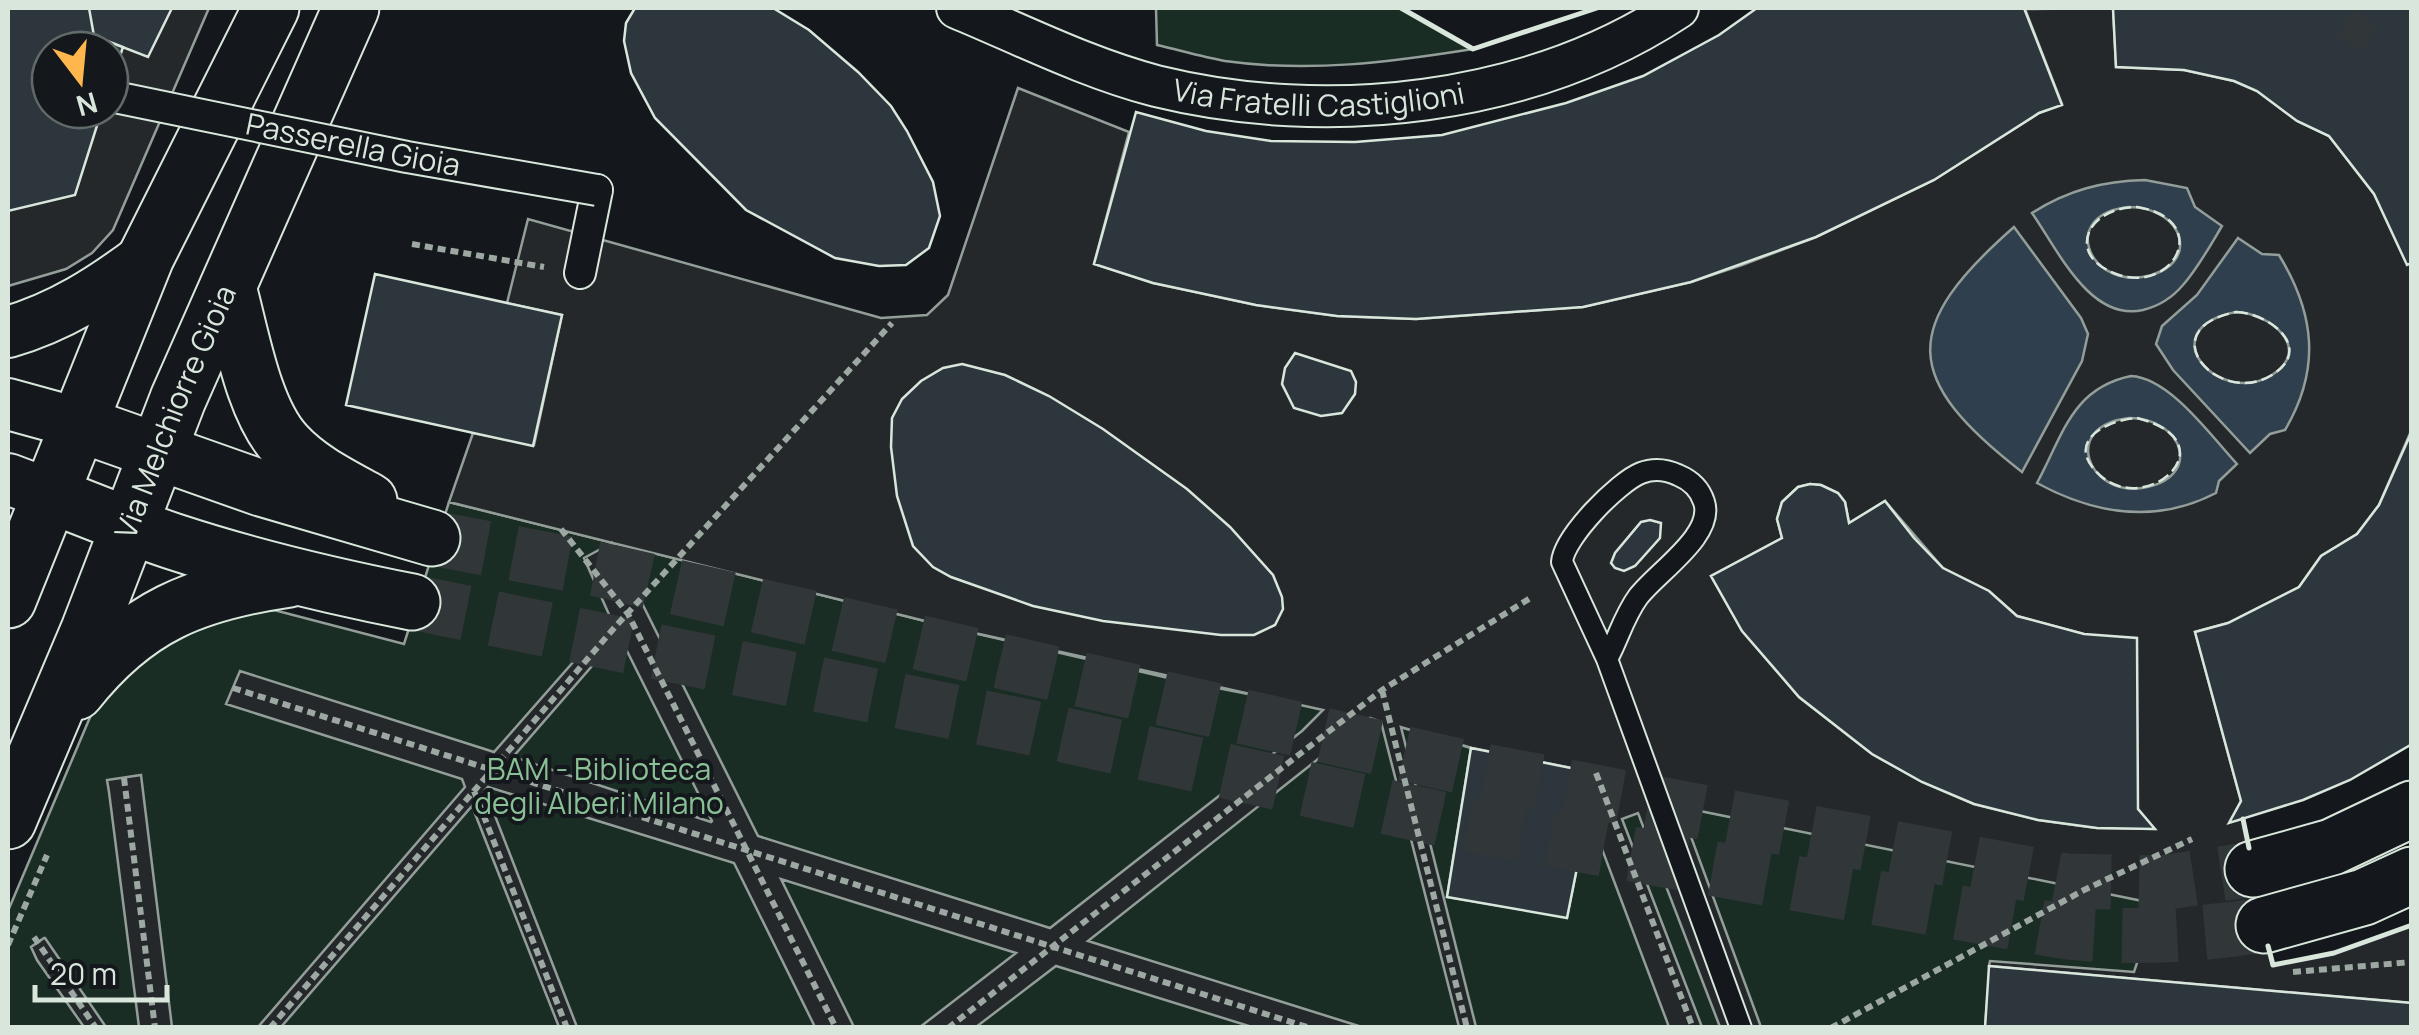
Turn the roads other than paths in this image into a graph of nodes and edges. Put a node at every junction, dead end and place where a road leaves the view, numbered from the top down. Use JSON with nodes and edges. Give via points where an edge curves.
{"nodes":[{"id":1,"x":270,"y":8,"type":"edge"},
{"id":2,"x":351,"y":8,"type":"edge"},
{"id":3,"x":957,"y":8,"type":"edge"},
{"id":4,"x":1678,"y":8,"type":"edge"},
{"id":5,"x":130,"y":100,"type":"edge"},
{"id":6,"x":146,"y":257,"type":"junction"},
{"id":7,"x":580,"y":274,"type":"road end"},
{"id":8,"x":228,"y":287,"type":"junction"},
{"id":9,"x":8,"y":332,"type":"edge"},
{"id":10,"x":8,"y":404,"type":"edge"},
{"id":11,"x":76,"y":423,"type":"junction"},
{"id":12,"x":158,"y":454,"type":"junction"},
{"id":13,"x":28,"y":487,"type":"edge"},
{"id":14,"x":131,"y":525,"type":"junction"},
{"id":15,"x":297,"y":578,"type":"junction"},
{"id":16,"x":8,"y":600,"type":"edge"},
{"id":17,"x":412,"y":602,"type":"tunnel mouth"},
{"id":18,"x":1607,"y":659,"type":"junction"},
{"id":19,"x":52,"y":721,"type":"junction"},
{"id":20,"x":2412,"y":809,"type":"edge"},
{"id":21,"x":8,"y":821,"type":"edge"},
{"id":22,"x":2253,"y":869,"type":"tunnel mouth"},
{"id":23,"x":2412,"y":875,"type":"edge"},
{"id":24,"x":2269,"y":949,"type":"tunnel mouth"},
{"id":25,"x":1742,"y":1028,"type":"edge"}],
"edges":[{"from":1,"to":6,"type":"main road"},
{"from":2,"to":8,"type":"main road","name":"Via Melchiorre Gioia"},
{"from":3,"to":4,"type":"street","name":"Via Fratelli Castiglioni","via":[[1143,82],[1227,100],[1299,105],[1417,99],[1530,77],[1613,46]]},
{"from":5,"to":7,"type":"street","name":"Passerella Gioia","bridge":true,"via":[[598,190]]},
{"from":6,"to":9,"type":"street","via":[[74,306]]},
{"from":6,"to":11,"type":"main road"},
{"from":8,"to":12,"type":"main road","name":"Via Melchiorre Gioia"},
{"from":8,"to":12,"type":"main road","via":[[264,407],[283,442],[326,476],[432,538]]},
{"from":10,"to":11,"type":"street"},
{"from":11,"to":12,"type":"main road"},
{"from":11,"to":13,"type":"main road"},
{"from":12,"to":14,"type":"main road","name":"Via Melchiorre Gioia"},
{"from":13,"to":14,"type":"main road"},
{"from":13,"to":16,"type":"main road"},
{"from":14,"to":15,"type":"main road"},
{"from":14,"to":19,"type":"main road","name":"Via Melchiorre Gioia"},
{"from":15,"to":17,"type":"main road"},
{"from":15,"to":19,"type":"main road","via":[[238,588],[155,618],[97,665]]},
{"from":18,"to":18,"type":"lane","via":[[1637,598],[1706,520],[1701,493],[1672,472],[1644,471],[1628,480],[1562,553],[1564,571]]},
{"from":18,"to":25,"type":"lane"},
{"from":19,"to":21,"type":"main road","name":"Via Melchiorre Gioia"},
{"from":20,"to":22,"type":"main road","via":[[2332,847]]},
{"from":23,"to":24,"type":"main road","via":[[2348,902]]}]}
